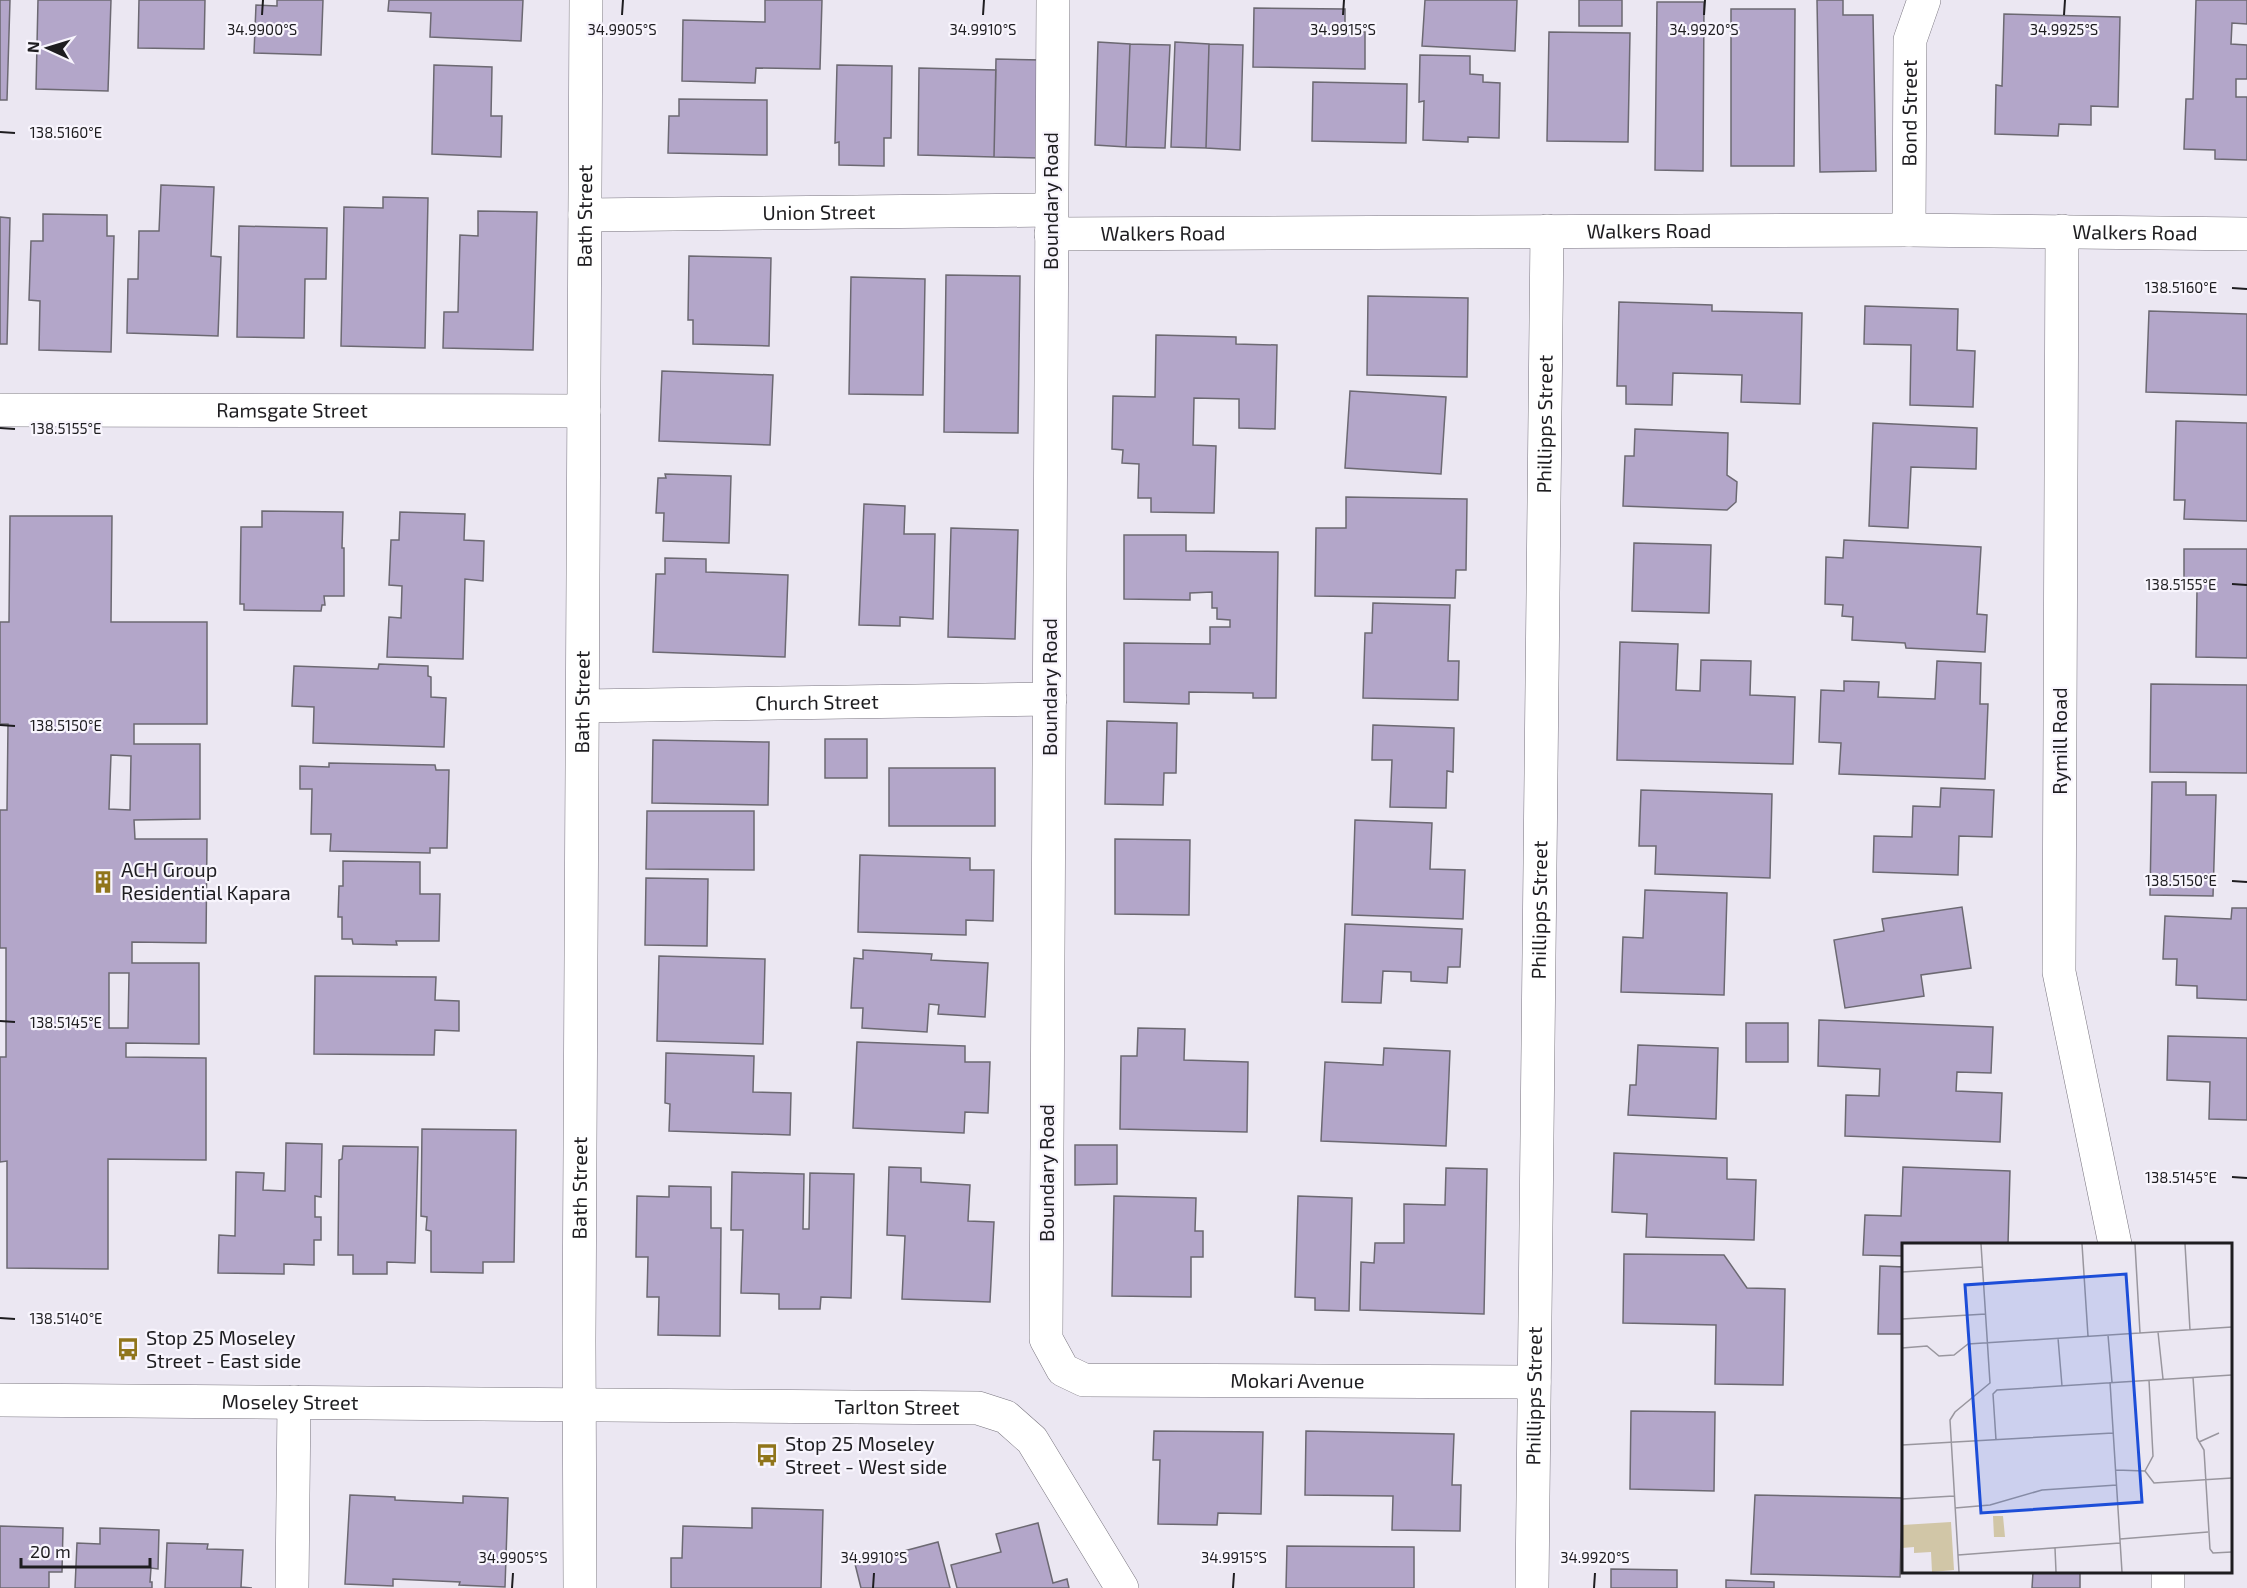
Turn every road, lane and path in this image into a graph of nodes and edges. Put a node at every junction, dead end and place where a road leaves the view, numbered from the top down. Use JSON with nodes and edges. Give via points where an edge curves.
{"nodes":[{"id":1,"x":586,"y":0,"type":"edge"},
{"id":2,"x":1053,"y":0,"type":"edge"},
{"id":3,"x":1924,"y":0,"type":"edge"},
{"id":4,"x":585,"y":215,"type":"junction"},
{"id":5,"x":1051,"y":222,"type":"junction"},
{"id":6,"x":1909,"y":230,"type":"junction"},
{"id":7,"x":1546,"y":231,"type":"junction"},
{"id":8,"x":2062,"y":231,"type":"junction"},
{"id":9,"x":2247,"y":234,"type":"edge"},
{"id":10,"x":0,"y":410,"type":"edge"},
{"id":11,"x":584,"y":411,"type":"junction"},
{"id":12,"x":1050,"y":699,"type":"junction"},
{"id":13,"x":583,"y":706,"type":"junction"},
{"id":14,"x":2115,"y":1243,"type":"edge"},
{"id":15,"x":1063,"y":1370,"type":"joint"},
{"id":16,"x":1534,"y":1382,"type":"junction"},
{"id":17,"x":0,"y":1400,"type":"edge"},
{"id":18,"x":294,"y":1402,"type":"junction"},
{"id":19,"x":579,"y":1404,"type":"junction"},
{"id":20,"x":292,"y":1588,"type":"edge"},
{"id":21,"x":580,"y":1588,"type":"edge"},
{"id":22,"x":1122,"y":1588,"type":"edge"},
{"id":23,"x":1532,"y":1588,"type":"edge"}],
"edges":[{"from":1,"to":4,"type":"street","name":"Bath Street"},
{"from":2,"to":5,"type":"street","name":"Boundary Road"},
{"from":3,"to":6,"type":"street","name":"Bond Street","via":[[1910,40]]},
{"from":4,"to":5,"type":"street","name":"Union Street"},
{"from":4,"to":11,"type":"street","name":"Bath Street"},
{"from":5,"to":7,"type":"street","name":"Walkers Road"},
{"from":5,"to":12,"type":"street","name":"Boundary Road"},
{"from":6,"to":7,"type":"street","name":"Walkers Road"},
{"from":6,"to":8,"type":"street","name":"Walkers Road"},
{"from":7,"to":16,"type":"street","name":"Phillipps Street"},
{"from":8,"to":9,"type":"street","name":"Walkers Road"},
{"from":8,"to":14,"type":"street","name":"Rymill Road","via":[[2059,972]]},
{"from":10,"to":11,"type":"street","name":"Ramsgate Street"},
{"from":11,"to":13,"type":"street","name":"Bath Street"},
{"from":12,"to":13,"type":"street","name":"Church Street"},
{"from":12,"to":15,"type":"street","name":"Boundary Road","via":[[1046,1339]]},
{"from":13,"to":19,"type":"street","name":"Bath Street"},
{"from":15,"to":16,"type":"street","name":"Mokari Avenue","via":[[1084,1380]]},
{"from":16,"to":23,"type":"street","name":"Phillipps Street"},
{"from":17,"to":18,"type":"street","name":"Moseley Street"},
{"from":18,"to":19,"type":"street","name":"Moseley Street"},
{"from":18,"to":20,"type":"street"},
{"from":19,"to":21,"type":"street","name":"Bath Street"},
{"from":19,"to":22,"type":"street","name":"Tarlton Street","via":[[978,1408],[1006,1417],[1032,1440]]}]}
